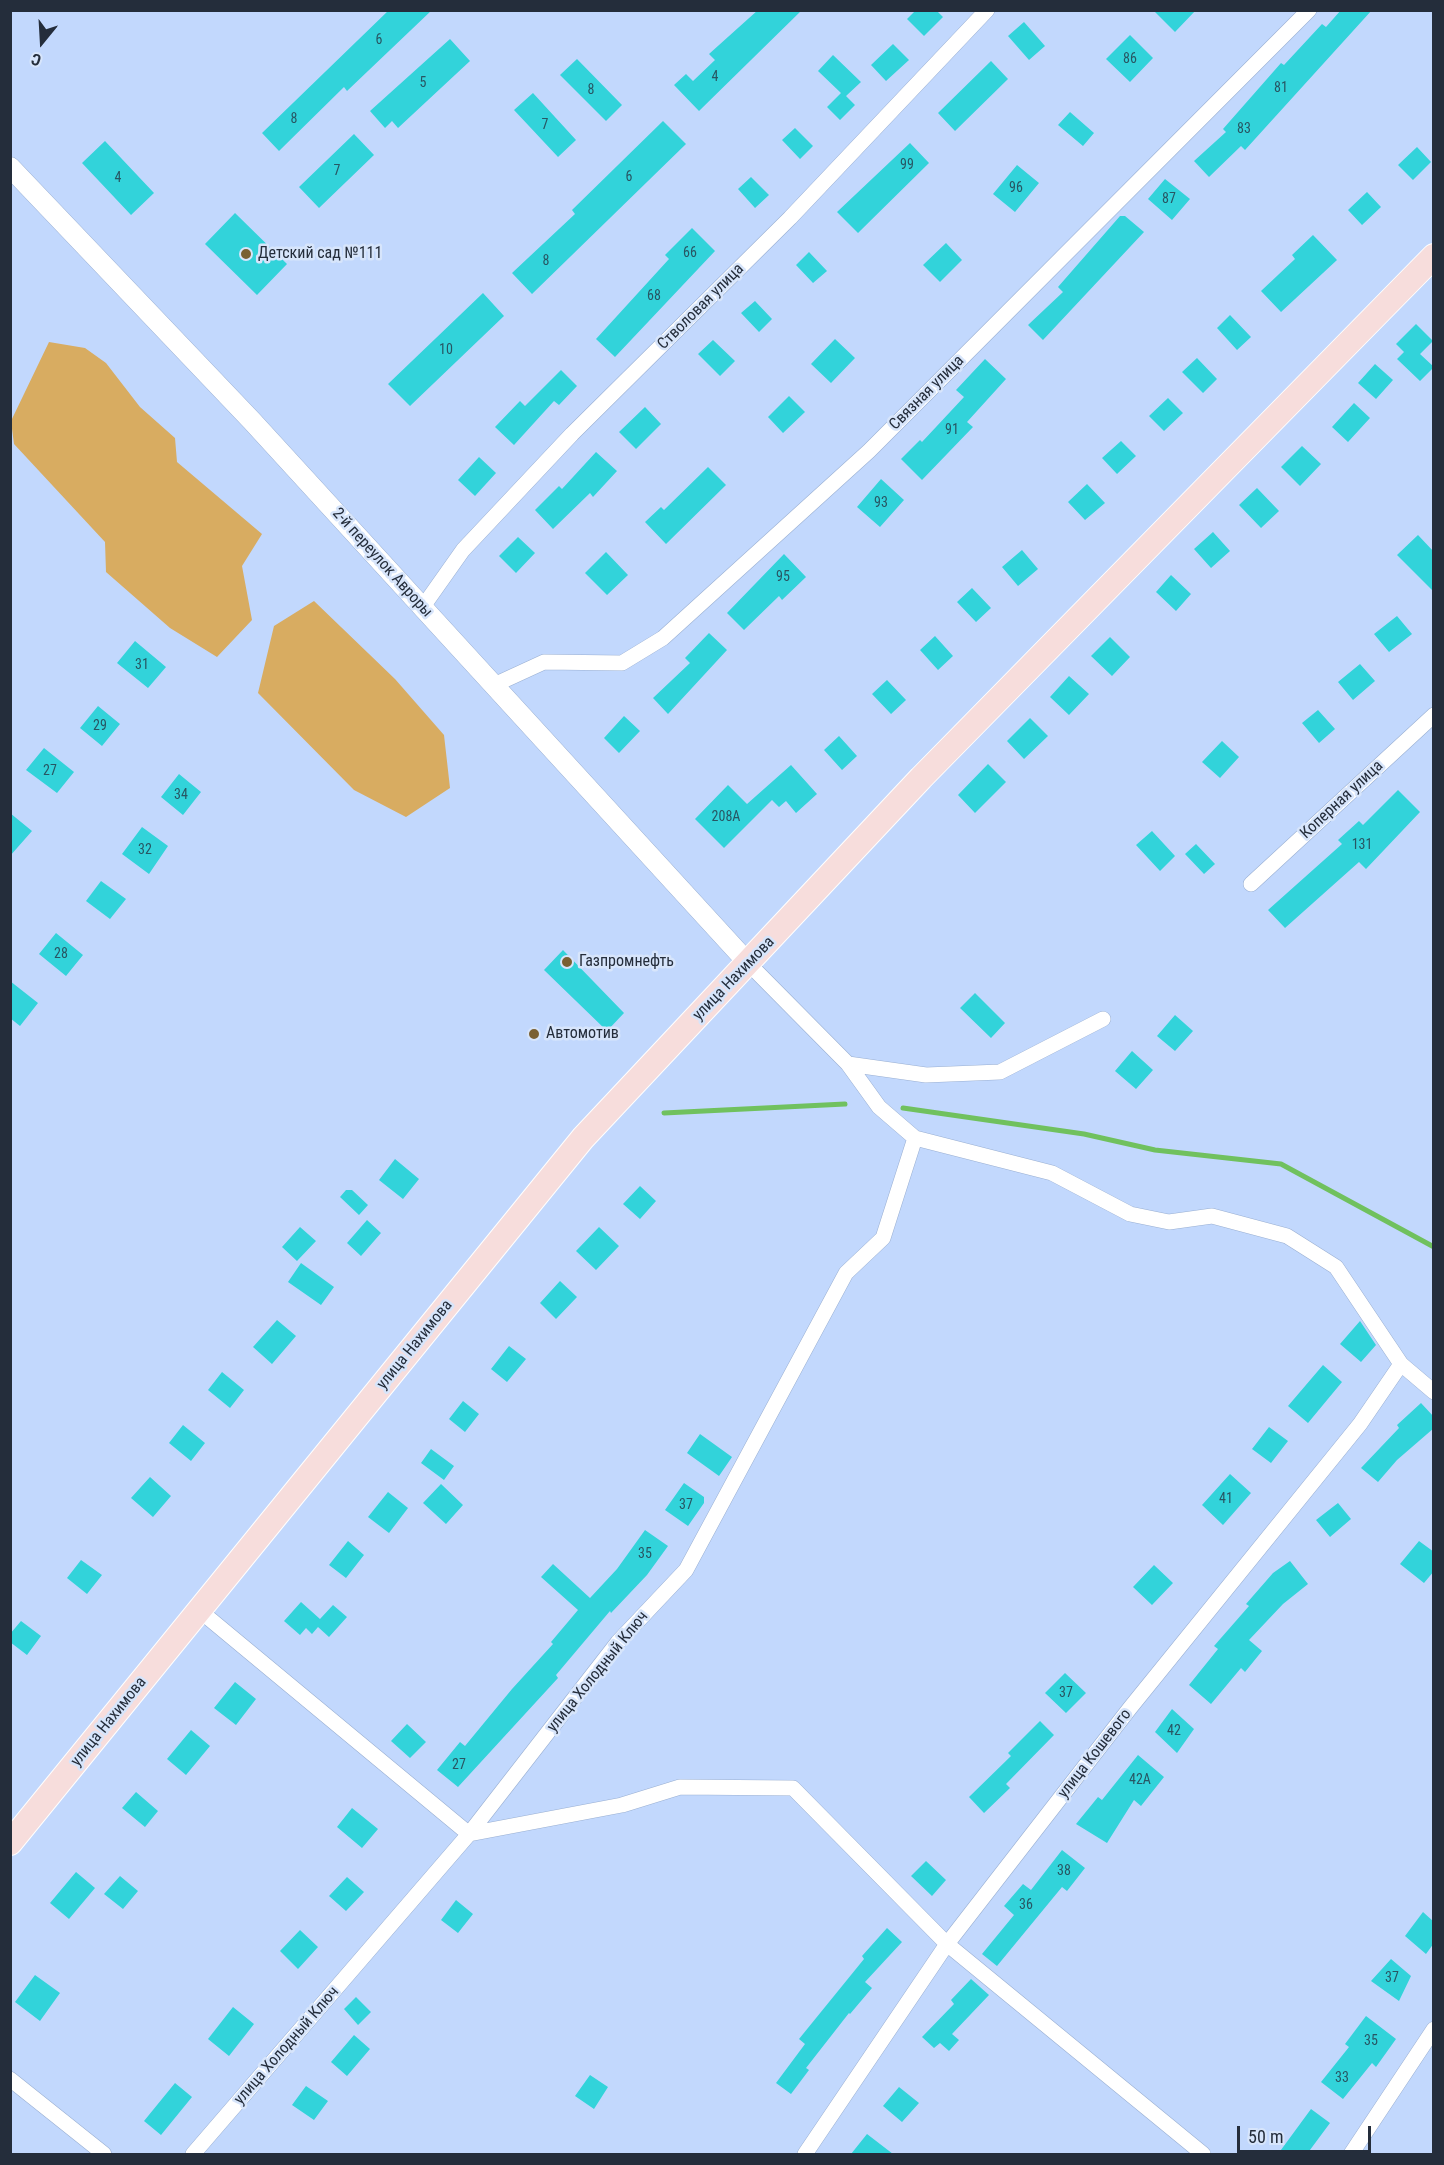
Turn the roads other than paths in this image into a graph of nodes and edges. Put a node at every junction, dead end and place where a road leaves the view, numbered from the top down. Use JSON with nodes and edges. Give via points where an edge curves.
{"nodes":[{"id":1,"x":987,"y":10,"type":"edge"},
{"id":2,"x":1309,"y":10,"type":"edge"},
{"id":3,"x":10,"y":167,"type":"edge"},
{"id":4,"x":1434,"y":256,"type":"edge"},
{"id":5,"x":422,"y":608,"type":"junction"},
{"id":6,"x":494,"y":685,"type":"junction"},
{"id":7,"x":1434,"y":715,"type":"edge"},
{"id":8,"x":1251,"y":884,"type":"dead end"},
{"id":9,"x":749,"y":963,"type":"junction"},
{"id":10,"x":1103,"y":1020,"type":"dead end"},
{"id":11,"x":848,"y":1064,"type":"junction"},
{"id":12,"x":915,"y":1138,"type":"junction"},
{"id":13,"x":1401,"y":1364,"type":"junction"},
{"id":14,"x":1434,"y":1392,"type":"edge"},
{"id":15,"x":199,"y":1610,"type":"junction"},
{"id":16,"x":469,"y":1834,"type":"junction"},
{"id":17,"x":10,"y":1843,"type":"edge"},
{"id":18,"x":947,"y":1944,"type":"junction"},
{"id":19,"x":1434,"y":2029,"type":"edge"},
{"id":20,"x":10,"y":2079,"type":"edge"},
{"id":21,"x":105,"y":2154,"type":"edge"},
{"id":22,"x":193,"y":2154,"type":"edge"},
{"id":23,"x":805,"y":2154,"type":"edge"},
{"id":24,"x":1203,"y":2154,"type":"edge"},
{"id":25,"x":1351,"y":2154,"type":"edge"}],
"edges":[{"from":1,"to":5,"type":"street","name":"Стволовая улица","via":[[790,218],[572,434],[463,550]]},
{"from":2,"to":6,"type":"street","name":"Связная улица","via":[[869,451],[663,638],[622,663],[544,662]]},
{"from":3,"to":5,"type":"street","name":"2-й переулок Авроры","via":[[252,420]]},
{"from":4,"to":9,"type":"main road","name":"улица Нахимова","via":[[921,778]]},
{"from":5,"to":6,"type":"street","name":"2-й переулок Авроры"},
{"from":6,"to":9,"type":"street","name":"2-й переулок Авроры"},
{"from":7,"to":8,"type":"street","name":"Коперная улица"},
{"from":9,"to":11,"type":"street"},
{"from":9,"to":15,"type":"main road","name":"улица Нахимова","via":[[554,1173]]},
{"from":10,"to":11,"type":"street","via":[[1000,1072],[926,1075]]},
{"from":11,"to":12,"type":"street","via":[[879,1107]]},
{"from":12,"to":13,"type":"street","via":[[1052,1173],[1130,1214],[1169,1222],[1212,1216],[1287,1236],[1336,1267]]},
{"from":12,"to":16,"type":"street","name":"улица Холодный Ключ","via":[[883,1238],[846,1273],[686,1570],[618,1642]]},
{"from":13,"to":14,"type":"street"},
{"from":13,"to":18,"type":"street","name":"улица Кошевого","via":[[1360,1424],[1130,1708]]},
{"from":15,"to":16,"type":"street"},
{"from":15,"to":17,"type":"main road","name":"улица Нахимова"},
{"from":16,"to":18,"type":"street","via":[[622,1805],[680,1787],[793,1788]]},
{"from":16,"to":22,"type":"street","name":"улица Холодный Ключ"},
{"from":18,"to":23,"type":"street","name":"улица Кошевого"},
{"from":18,"to":24,"type":"street"},
{"from":19,"to":25,"type":"street"},
{"from":20,"to":21,"type":"street"}]}
